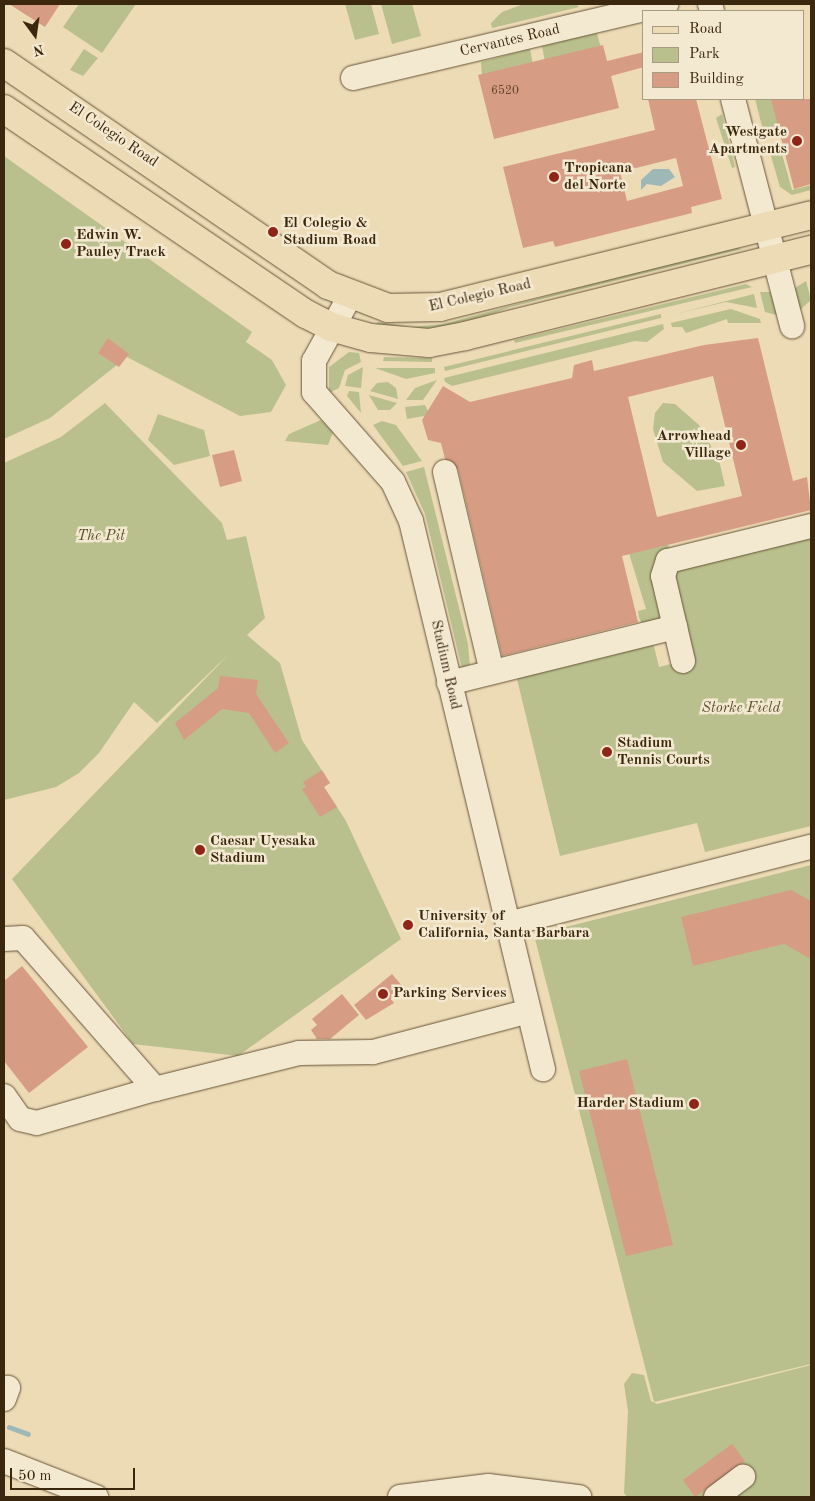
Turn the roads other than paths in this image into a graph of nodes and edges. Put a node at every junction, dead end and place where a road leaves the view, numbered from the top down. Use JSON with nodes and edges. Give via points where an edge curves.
{"nodes":[{"id":1,"x":666,"y":4,"type":"edge"},
{"id":2,"x":4,"y":63,"type":"edge"},
{"id":3,"x":353,"y":78,"type":"dead end"},
{"id":4,"x":733,"y":100,"type":"edge"},
{"id":5,"x":4,"y":109,"type":"edge"},
{"id":6,"x":811,"y":215,"type":"edge"},
{"id":7,"x":765,"y":226,"type":"junction"},
{"id":8,"x":811,"y":250,"type":"edge"},
{"id":9,"x":775,"y":260,"type":"junction"},
{"id":10,"x":350,"y":296,"type":"junction"},
{"id":11,"x":792,"y":326,"type":"dead end"},
{"id":12,"x":331,"y":327,"type":"junction"},
{"id":13,"x":445,"y":472,"type":"dead end"},
{"id":14,"x":811,"y":526,"type":"edge"},
{"id":15,"x":675,"y":627,"type":"junction"},
{"id":16,"x":683,"y":661,"type":"dead end"},
{"id":17,"x":492,"y":672,"type":"junction"},
{"id":18,"x":448,"y":683,"type":"junction"},
{"id":19,"x":811,"y":847,"type":"edge"},
{"id":20,"x":508,"y":924,"type":"junction"},
{"id":21,"x":4,"y":938,"type":"edge"},
{"id":22,"x":529,"y":1011,"type":"junction"},
{"id":23,"x":543,"y":1069,"type":"dead end"},
{"id":24,"x":155,"y":1089,"type":"junction"},
{"id":25,"x":4,"y":1096,"type":"edge"},
{"id":26,"x":4,"y":1460,"type":"edge"},
{"id":27,"x":743,"y":1477,"type":"dead end"},
{"id":28,"x":488,"y":1491,"type":"edge"},
{"id":29,"x":569,"y":1496,"type":"edge"},
{"id":30,"x":96,"y":1497,"type":"edge"},
{"id":31,"x":400,"y":1497,"type":"edge"},
{"id":32,"x":716,"y":1497,"type":"edge"}],
"edges":[{"from":1,"to":3,"type":"street","name":"Cervantes Road"},
{"from":2,"to":10,"type":"main road","name":"El Colegio Road"},
{"from":4,"to":7,"type":"street"},
{"from":5,"to":12,"type":"main road"},
{"from":6,"to":7,"type":"main road","name":"El Colegio Road"},
{"from":7,"to":9,"type":"street"},
{"from":7,"to":10,"type":"main road","name":"El Colegio Road","via":[[440,307],[388,308]]},
{"from":8,"to":9,"type":"main road"},
{"from":9,"to":11,"type":"street"},
{"from":9,"to":12,"type":"main road","via":[[429,343],[396,343]]},
{"from":10,"to":12,"type":"street","name":"Stadium Road"},
{"from":12,"to":18,"type":"street","name":"Stadium Road","via":[[314,361],[314,392],[402,498]]},
{"from":13,"to":17,"type":"street"},
{"from":14,"to":15,"type":"street","via":[[668,561],[663,576]]},
{"from":15,"to":16,"type":"street"},
{"from":15,"to":17,"type":"street"},
{"from":17,"to":18,"type":"street"},
{"from":18,"to":20,"type":"street","name":"Stadium Road"},
{"from":19,"to":20,"type":"street"},
{"from":20,"to":22,"type":"street","name":"Stadium Road"},
{"from":21,"to":24,"type":"street","via":[[23,938]]},
{"from":22,"to":23,"type":"street","name":"Stadium Road"},
{"from":22,"to":24,"type":"street","via":[[373,1052],[299,1053]]},
{"from":24,"to":25,"type":"street","via":[[37,1123],[20,1119]]},
{"from":26,"to":30,"type":"street"},
{"from":27,"to":32,"type":"street"},
{"from":28,"to":29,"type":"street"},
{"from":28,"to":31,"type":"street"}]}
